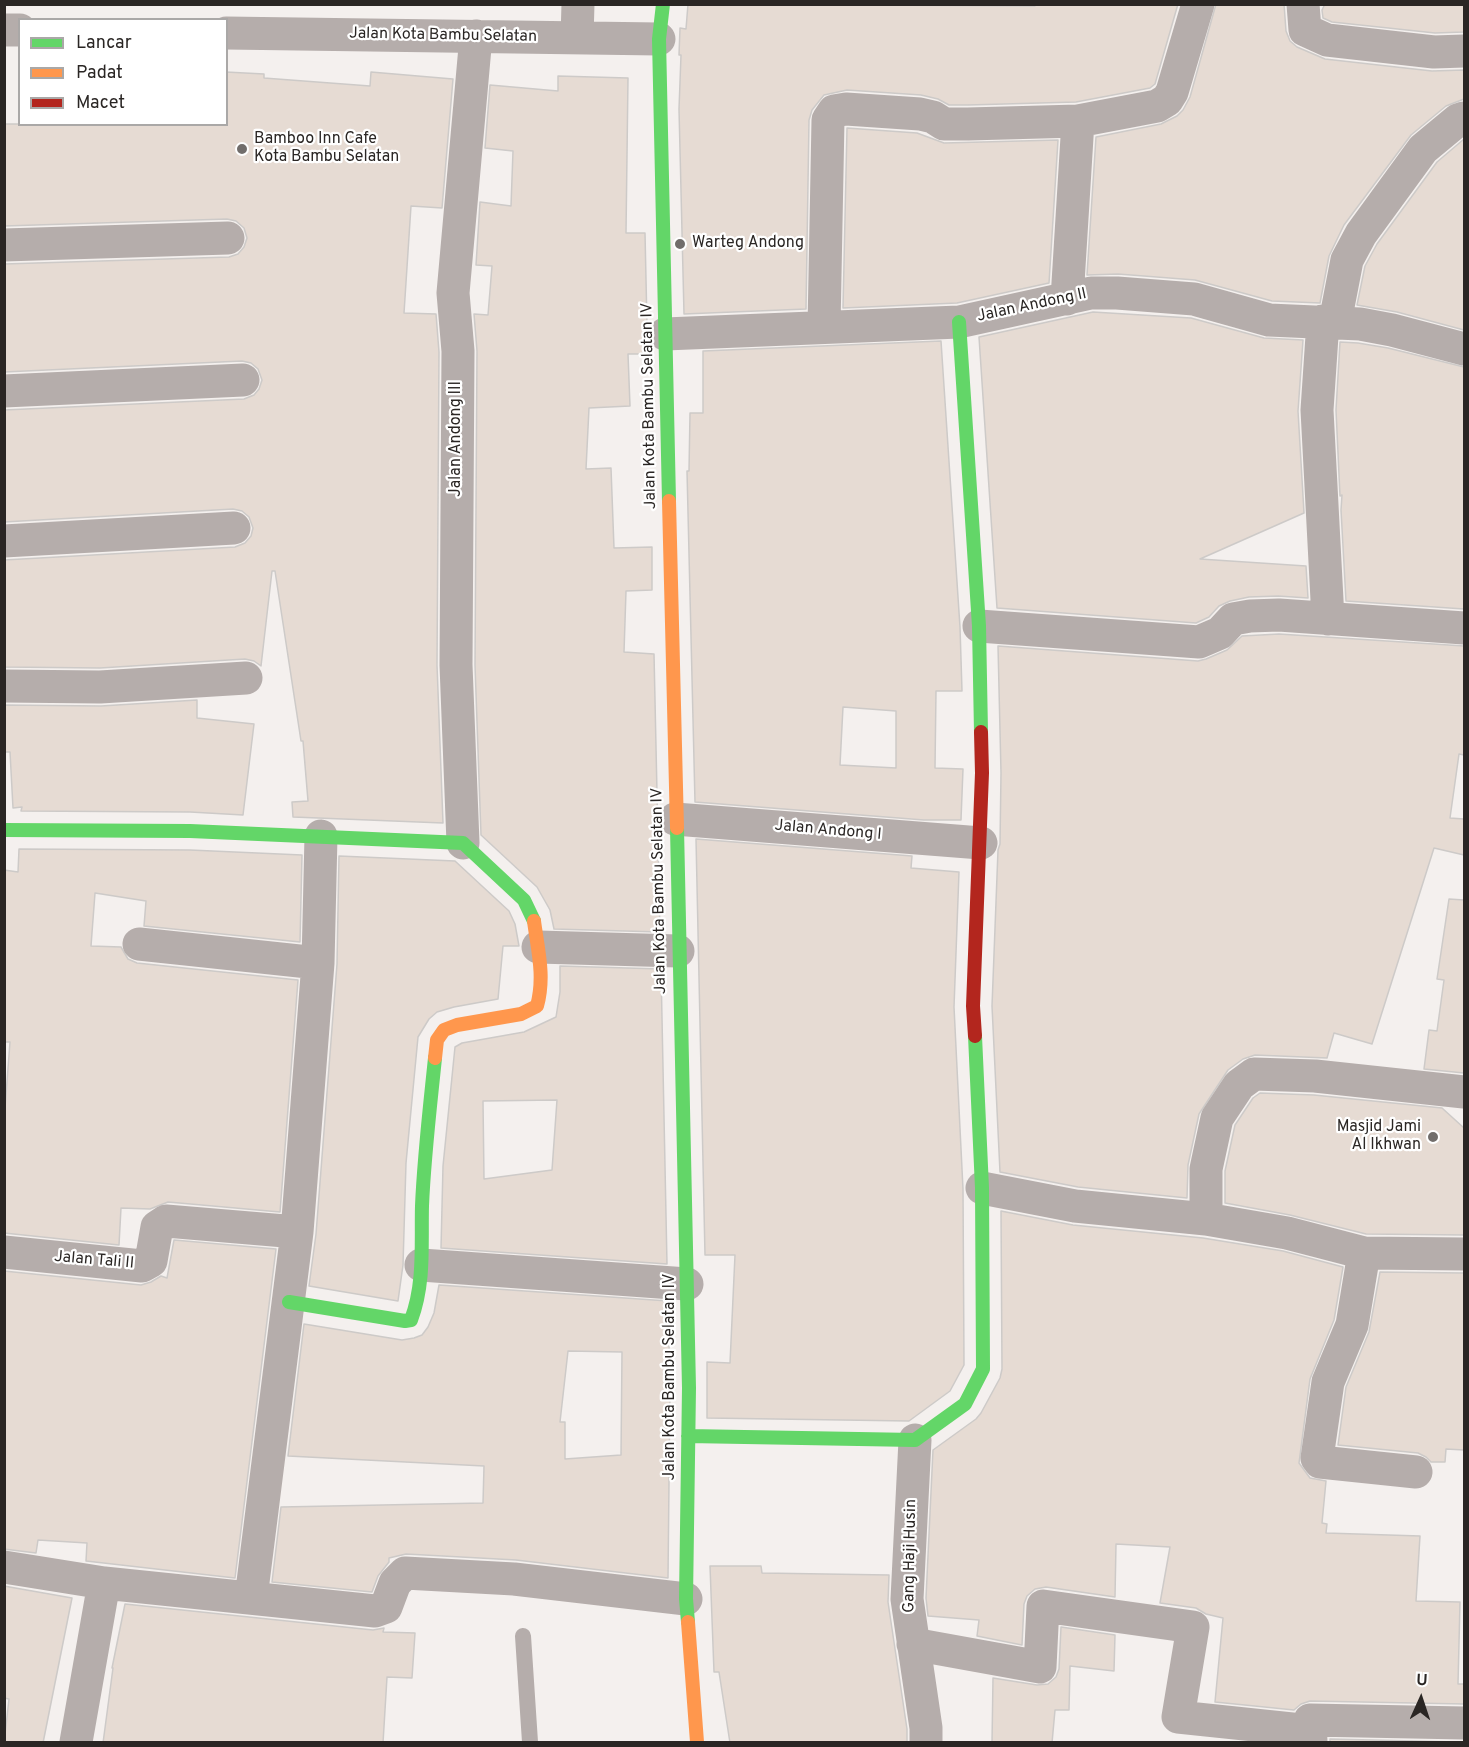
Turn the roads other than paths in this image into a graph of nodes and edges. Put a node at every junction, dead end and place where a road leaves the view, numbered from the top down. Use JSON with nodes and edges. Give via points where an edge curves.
{"nodes":[{"id":1,"x":578,"y":4,"type":"edge"},
{"id":2,"x":663,"y":4,"type":"edge"},
{"id":3,"x":1198,"y":4,"type":"edge"},
{"id":4,"x":1303,"y":4,"type":"edge"},
{"id":5,"x":228,"y":33,"type":"edge"},
{"id":6,"x":476,"y":36,"type":"junction"},
{"id":7,"x":577,"y":38,"type":"junction"},
{"id":8,"x":659,"y":39,"type":"junction"},
{"id":9,"x":1464,"y":51,"type":"edge"},
{"id":10,"x":1464,"y":118,"type":"edge"},
{"id":11,"x":1078,"y":121,"type":"junction"},
{"id":12,"x":228,"y":238,"type":"dead end"},
{"id":13,"x":4,"y":245,"type":"edge"},
{"id":14,"x":1067,"y":299,"type":"junction"},
{"id":15,"x":959,"y":322,"type":"junction"},
{"id":16,"x":1329,"y":322,"type":"junction"},
{"id":17,"x":824,"y":327,"type":"junction"},
{"id":18,"x":665,"y":333,"type":"junction"},
{"id":19,"x":1464,"y":349,"type":"edge"},
{"id":20,"x":243,"y":380,"type":"dead end"},
{"id":21,"x":4,"y":391,"type":"edge"},
{"id":22,"x":234,"y":528,"type":"dead end"},
{"id":23,"x":4,"y":541,"type":"edge"},
{"id":24,"x":1328,"y":619,"type":"junction"},
{"id":25,"x":979,"y":626,"type":"junction"},
{"id":26,"x":1464,"y":628,"type":"edge"},
{"id":27,"x":246,"y":678,"type":"dead end"},
{"id":28,"x":4,"y":686,"type":"edge"},
{"id":29,"x":675,"y":819,"type":"junction"},
{"id":30,"x":4,"y":830,"type":"edge"},
{"id":31,"x":321,"y":836,"type":"junction"},
{"id":32,"x":463,"y":843,"type":"junction"},
{"id":33,"x":981,"y":843,"type":"junction"},
{"id":34,"x":139,"y":944,"type":"dead end"},
{"id":35,"x":538,"y":947,"type":"junction"},
{"id":36,"x":678,"y":951,"type":"junction"},
{"id":37,"x":318,"y":963,"type":"junction"},
{"id":38,"x":1464,"y":1092,"type":"edge"},
{"id":39,"x":982,"y":1188,"type":"junction"},
{"id":40,"x":1206,"y":1219,"type":"junction"},
{"id":41,"x":297,"y":1232,"type":"junction"},
{"id":42,"x":4,"y":1252,"type":"edge"},
{"id":43,"x":1364,"y":1253,"type":"junction"},
{"id":44,"x":1464,"y":1254,"type":"edge"},
{"id":45,"x":421,"y":1265,"type":"junction"},
{"id":46,"x":687,"y":1284,"type":"junction"},
{"id":47,"x":289,"y":1302,"type":"junction"},
{"id":48,"x":688,"y":1436,"type":"junction"},
{"id":49,"x":915,"y":1440,"type":"junction"},
{"id":50,"x":1416,"y":1472,"type":"dead end"},
{"id":51,"x":4,"y":1567,"type":"edge"},
{"id":52,"x":104,"y":1583,"type":"junction"},
{"id":53,"x":251,"y":1598,"type":"junction"},
{"id":54,"x":686,"y":1599,"type":"junction"},
{"id":55,"x":523,"y":1636,"type":"dead end"},
{"id":56,"x":913,"y":1644,"type":"junction"},
{"id":57,"x":1464,"y":1723,"type":"edge"},
{"id":58,"x":1311,"y":1737,"type":"edge"},
{"id":59,"x":76,"y":1743,"type":"edge"},
{"id":60,"x":530,"y":1743,"type":"edge"},
{"id":61,"x":697,"y":1743,"type":"edge"},
{"id":62,"x":926,"y":1743,"type":"edge"}],
"edges":[{"from":1,"to":7,"type":"street"},
{"from":2,"to":8,"type":"street","name":"Jalan Kota Bambu Selatan IV"},
{"from":3,"to":11,"type":"street","via":[[1167,100],[1157,106]]},
{"from":4,"to":9,"type":"street","via":[[1305,30],[1327,40],[1434,52]]},
{"from":5,"to":6,"type":"street","name":"Jalan Kota Bambu Selatan"},
{"from":6,"to":7,"type":"street","name":"Jalan Kota Bambu Selatan"},
{"from":6,"to":32,"type":"street","name":"Jalan Andong III","via":[[453,293],[458,351],[456,665]]},
{"from":7,"to":8,"type":"street","name":"Jalan Kota Bambu Selatan"},
{"from":8,"to":18,"type":"street","name":"Jalan Kota Bambu Selatan IV"},
{"from":10,"to":16,"type":"street","via":[[1423,149],[1361,234],[1347,260]]},
{"from":11,"to":14,"type":"street"},
{"from":11,"to":17,"type":"street","via":[[944,124],[920,114],[834,111],[828,120]]},
{"from":12,"to":13,"type":"street"},
{"from":14,"to":15,"type":"street","name":"Jalan Andong II"},
{"from":14,"to":16,"type":"street","name":"Jalan Andong II","via":[[1091,293],[1194,298],[1269,320]]},
{"from":15,"to":17,"type":"street","name":"Jalan Andong II"},
{"from":15,"to":25,"type":"street"},
{"from":16,"to":19,"type":"street","name":"Jalan Andong II","via":[[1392,330]]},
{"from":16,"to":24,"type":"street","via":[[1317,410]]},
{"from":17,"to":18,"type":"street","name":"Jalan Andong II"},
{"from":18,"to":29,"type":"street","name":"Jalan Kota Bambu Selatan IV"},
{"from":20,"to":21,"type":"street"},
{"from":22,"to":23,"type":"street"},
{"from":24,"to":25,"type":"street","via":[[1279,615],[1233,619],[1220,633],[1199,642]]},
{"from":24,"to":26,"type":"street"},
{"from":25,"to":33,"type":"street"},
{"from":27,"to":28,"type":"street","via":[[100,687]]},
{"from":29,"to":33,"type":"street","name":"Jalan Andong I"},
{"from":29,"to":36,"type":"street","name":"Jalan Kota Bambu Selatan IV"},
{"from":30,"to":31,"type":"street"},
{"from":31,"to":32,"type":"street"},
{"from":31,"to":37,"type":"street"},
{"from":32,"to":35,"type":"street","via":[[524,900],[533,918]]},
{"from":33,"to":39,"type":"street","via":[[973,1006]]},
{"from":34,"to":37,"type":"street"},
{"from":35,"to":36,"type":"street"},
{"from":35,"to":45,"type":"street","via":[[542,974],[537,1006],[520,1014],[457,1025],[444,1030],[437,1040],[427,1132]]},
{"from":36,"to":46,"type":"street","name":"Jalan Kota Bambu Selatan IV"},
{"from":37,"to":41,"type":"street"},
{"from":38,"to":40,"type":"street","via":[[1315,1076],[1254,1074],[1239,1084],[1217,1118],[1206,1169]]},
{"from":39,"to":40,"type":"street","via":[[1075,1206]]},
{"from":39,"to":49,"type":"street","via":[[983,1369],[965,1404]]},
{"from":40,"to":43,"type":"street","via":[[1287,1233]]},
{"from":41,"to":42,"type":"street","name":"Jalan Tali II","via":[[166,1221],[157,1227],[151,1261],[142,1266]]},
{"from":41,"to":47,"type":"street"},
{"from":43,"to":44,"type":"street"},
{"from":43,"to":50,"type":"street","via":[[1352,1325],[1328,1383],[1317,1458],[1320,1462]]},
{"from":45,"to":46,"type":"street"},
{"from":45,"to":47,"type":"street","via":[[416,1310],[411,1320]]},
{"from":46,"to":48,"type":"street","name":"Jalan Kota Bambu Selatan IV"},
{"from":47,"to":53,"type":"street"},
{"from":48,"to":49,"type":"street"},
{"from":48,"to":54,"type":"street","name":"Jalan Kota Bambu Selatan IV"},
{"from":49,"to":56,"type":"street","name":"Gang Haji Husin","via":[[907,1599]]},
{"from":51,"to":52,"type":"street"},
{"from":52,"to":53,"type":"street"},
{"from":52,"to":59,"type":"street"},
{"from":53,"to":54,"type":"street","via":[[375,1611],[386,1607],[395,1583],[405,1574],[514,1579]]},
{"from":54,"to":61,"type":"street","name":"Jalan Kota Bambu Selatan IV"},
{"from":55,"to":60,"type":"lane"},
{"from":56,"to":58,"type":"street","via":[[1040,1667],[1043,1606],[1193,1627],[1178,1717]]},
{"from":56,"to":62,"type":"street","name":"Gang Haji Husin"},
{"from":57,"to":58,"type":"street","via":[[1310,1720]]}]}
